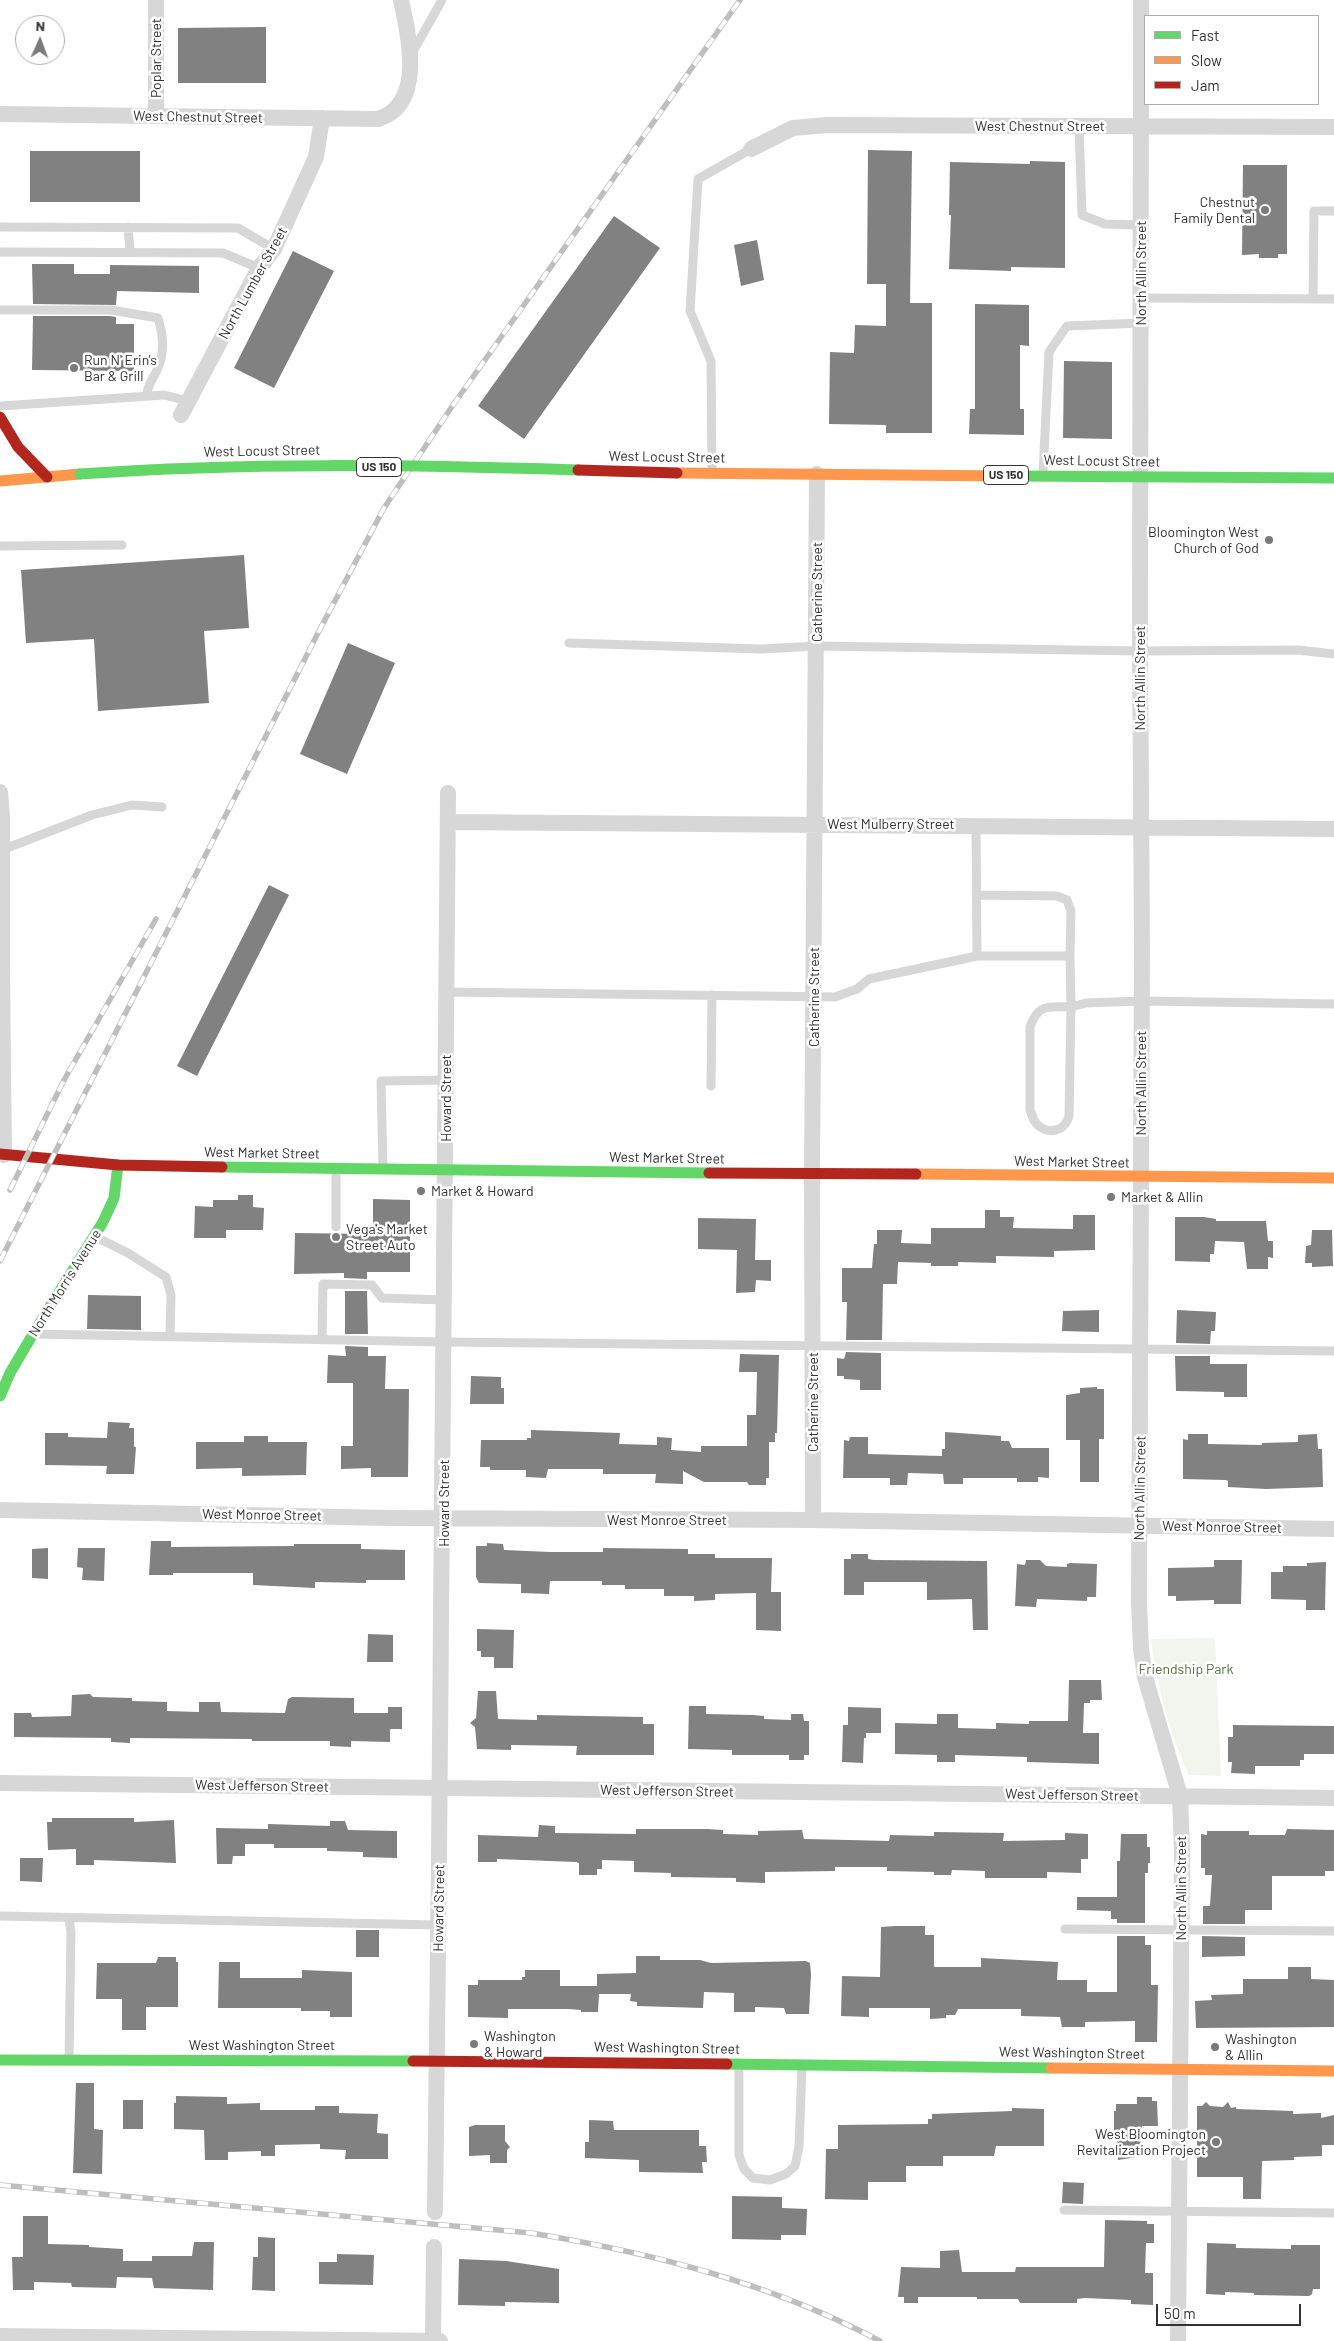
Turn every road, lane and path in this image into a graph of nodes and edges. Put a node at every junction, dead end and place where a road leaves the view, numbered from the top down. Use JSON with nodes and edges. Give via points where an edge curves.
{"nodes":[{"id":1,"x":156,"y":0,"type":"edge"},
{"id":2,"x":401,"y":0,"type":"edge"},
{"id":3,"x":442,"y":0,"type":"edge"},
{"id":4,"x":1141,"y":0,"type":"edge"},
{"id":5,"x":411,"y":56,"type":"junction"},
{"id":6,"x":0,"y":114,"type":"edge"},
{"id":7,"x":156,"y":116,"type":"junction"},
{"id":8,"x":322,"y":118,"type":"junction"},
{"id":9,"x":1079,"y":126,"type":"junction"},
{"id":10,"x":1141,"y":126,"type":"junction"},
{"id":11,"x":1334,"y":127,"type":"edge"},
{"id":12,"x":751,"y":149,"type":"joint"},
{"id":13,"x":1334,"y":211,"type":"edge"},
{"id":14,"x":1141,"y":225,"type":"junction"},
{"id":15,"x":0,"y":227,"type":"edge"},
{"id":16,"x":128,"y":227,"type":"junction"},
{"id":17,"x":274,"y":249,"type":"junction"},
{"id":18,"x":130,"y":251,"type":"junction"},
{"id":19,"x":0,"y":252,"type":"edge"},
{"id":20,"x":259,"y":268,"type":"junction"},
{"id":21,"x":1141,"y":298,"type":"junction"},
{"id":22,"x":1313,"y":298,"type":"junction"},
{"id":23,"x":1334,"y":300,"type":"edge"},
{"id":24,"x":0,"y":310,"type":"edge"},
{"id":25,"x":1140,"y":323,"type":"junction"},
{"id":26,"x":147,"y":396,"type":"junction"},
{"id":27,"x":0,"y":406,"type":"edge"},
{"id":28,"x":185,"y":408,"type":"joint"},
{"id":29,"x":0,"y":417,"type":"edge"},
{"id":30,"x":712,"y":472,"type":"junction"},
{"id":31,"x":817,"y":474,"type":"junction"},
{"id":32,"x":1043,"y":475,"type":"junction"},
{"id":33,"x":1140,"y":476,"type":"junction"},
{"id":34,"x":47,"y":477,"type":"junction"},
{"id":35,"x":1334,"y":478,"type":"edge"},
{"id":36,"x":0,"y":481,"type":"edge"},
{"id":37,"x":122,"y":545,"type":"dead end"},
{"id":38,"x":0,"y":546,"type":"edge"},
{"id":39,"x":569,"y":643,"type":"dead end"},
{"id":40,"x":818,"y":646,"type":"junction"},
{"id":41,"x":1140,"y":651,"type":"junction"},
{"id":42,"x":1334,"y":654,"type":"edge"},
{"id":43,"x":0,"y":792,"type":"edge"},
{"id":44,"x":448,"y":793,"type":"dead end"},
{"id":45,"x":162,"y":807,"type":"dead end"},
{"id":46,"x":448,"y":822,"type":"junction"},
{"id":47,"x":815,"y":824,"type":"junction"},
{"id":48,"x":976,"y":825,"type":"junction"},
{"id":49,"x":1140,"y":827,"type":"junction"},
{"id":50,"x":1334,"y":829,"type":"edge"},
{"id":51,"x":2,"y":850,"type":"junction"},
{"id":52,"x":977,"y":895,"type":"junction"},
{"id":53,"x":977,"y":956,"type":"junction"},
{"id":54,"x":1070,"y":956,"type":"junction"},
{"id":55,"x":446,"y":992,"type":"junction"},
{"id":56,"x":712,"y":995,"type":"junction"},
{"id":57,"x":814,"y":996,"type":"junction"},
{"id":58,"x":1142,"y":1001,"type":"junction"},
{"id":59,"x":1334,"y":1004,"type":"edge"},
{"id":60,"x":1071,"y":1007,"type":"junction"},
{"id":61,"x":446,"y":1080,"type":"junction"},
{"id":62,"x":711,"y":1086,"type":"dead end"},
{"id":63,"x":2,"y":1155,"type":"edge"},
{"id":64,"x":118,"y":1165,"type":"junction"},
{"id":65,"x":336,"y":1169,"type":"junction"},
{"id":66,"x":383,"y":1169,"type":"junction"},
{"id":67,"x":446,"y":1170,"type":"junction"},
{"id":68,"x":812,"y":1175,"type":"junction"},
{"id":69,"x":1140,"y":1177,"type":"junction"},
{"id":70,"x":1334,"y":1178,"type":"edge"},
{"id":71,"x":336,"y":1227,"type":"dead end"},
{"id":72,"x":94,"y":1236,"type":"junction"},
{"id":73,"x":444,"y":1300,"type":"junction"},
{"id":74,"x":33,"y":1334,"type":"junction"},
{"id":75,"x":170,"y":1337,"type":"junction"},
{"id":76,"x":322,"y":1340,"type":"junction"},
{"id":77,"x":444,"y":1342,"type":"junction"},
{"id":78,"x":813,"y":1346,"type":"junction"},
{"id":79,"x":1141,"y":1349,"type":"junction"},
{"id":80,"x":1334,"y":1351,"type":"edge"},
{"id":81,"x":0,"y":1396,"type":"edge"},
{"id":82,"x":0,"y":1510,"type":"edge"},
{"id":83,"x":444,"y":1518,"type":"junction"},
{"id":84,"x":813,"y":1520,"type":"junction"},
{"id":85,"x":1139,"y":1527,"type":"junction"},
{"id":86,"x":1334,"y":1528,"type":"edge"},
{"id":87,"x":0,"y":1783,"type":"edge"},
{"id":88,"x":440,"y":1789,"type":"junction"},
{"id":89,"x":1180,"y":1796,"type":"junction"},
{"id":90,"x":1334,"y":1798,"type":"edge"},
{"id":91,"x":0,"y":1916,"type":"edge"},
{"id":92,"x":69,"y":1919,"type":"junction"},
{"id":93,"x":439,"y":1925,"type":"junction"},
{"id":94,"x":1065,"y":1929,"type":"dead end"},
{"id":95,"x":1181,"y":1929,"type":"junction"},
{"id":96,"x":1334,"y":1931,"type":"edge"},
{"id":97,"x":0,"y":2060,"type":"edge"},
{"id":98,"x":69,"y":2060,"type":"junction"},
{"id":99,"x":437,"y":2060,"type":"junction"},
{"id":100,"x":739,"y":2064,"type":"junction"},
{"id":101,"x":802,"y":2065,"type":"junction"},
{"id":102,"x":1180,"y":2069,"type":"junction"},
{"id":103,"x":1334,"y":2072,"type":"edge"},
{"id":104,"x":1064,"y":2210,"type":"dead end"},
{"id":105,"x":1179,"y":2211,"type":"junction"},
{"id":106,"x":436,"y":2212,"type":"dead end"},
{"id":107,"x":1334,"y":2213,"type":"edge"},
{"id":108,"x":434,"y":2247,"type":"dead end"},
{"id":109,"x":0,"y":2336,"type":"edge"},
{"id":110,"x":433,"y":2341,"type":"edge"},
{"id":111,"x":440,"y":2341,"type":"edge"},
{"id":112,"x":1178,"y":2341,"type":"edge"}],
"edges":[{"from":1,"to":7,"type":"street","name":"Poplar Street"},
{"from":2,"to":5,"type":"street"},
{"from":3,"to":5,"type":"lane"},
{"from":4,"to":10,"type":"street","name":"North Allin Street"},
{"from":5,"to":8,"type":"street","name":"West Chestnut Street","via":[[405,93],[389,116],[378,119]]},
{"from":6,"to":7,"type":"street","name":"West Chestnut Street"},
{"from":7,"to":8,"type":"street","name":"West Chestnut Street"},
{"from":8,"to":17,"type":"street","name":"North Lumber Street","via":[[316,157]]},
{"from":9,"to":10,"type":"street","name":"West Chestnut Street"},
{"from":9,"to":12,"type":"street","name":"West Chestnut Street","via":[[827,125],[793,128]]},
{"from":9,"to":14,"type":"lane","via":[[1082,215],[1105,224]]},
{"from":10,"to":11,"type":"street","name":"West Chestnut Street"},
{"from":10,"to":14,"type":"street","name":"North Allin Street"},
{"from":12,"to":30,"type":"lane","via":[[698,179],[690,311],[711,361]]},
{"from":13,"to":22,"type":"lane","via":[[1314,211]]},
{"from":14,"to":21,"type":"street","name":"North Allin Street"},
{"from":15,"to":16,"type":"lane"},
{"from":16,"to":17,"type":"lane","via":[[238,228]]},
{"from":16,"to":18,"type":"lane"},
{"from":17,"to":20,"type":"street","name":"North Lumber Street"},
{"from":18,"to":19,"type":"lane"},
{"from":18,"to":20,"type":"lane","via":[[223,253]]},
{"from":20,"to":28,"type":"street","name":"North Lumber Street"},
{"from":21,"to":22,"type":"lane"},
{"from":21,"to":25,"type":"street","name":"North Allin Street"},
{"from":22,"to":23,"type":"lane"},
{"from":24,"to":26,"type":"lane","via":[[111,310],[158,318],[164,335],[158,369],[147,386]]},
{"from":25,"to":32,"type":"lane","via":[[1067,326],[1049,352]]},
{"from":25,"to":33,"type":"street","name":"North Allin Street"},
{"from":26,"to":27,"type":"lane"},
{"from":26,"to":28,"type":"lane","via":[[164,395]]},
{"from":29,"to":34,"type":"main road","via":[[18,447]]},
{"from":30,"to":31,"type":"main road","name":"West Locust Street","number":"US 150"},
{"from":30,"to":34,"type":"main road","name":"West Locust Street","number":"US 150","bridge":true,"via":[[153,467]]},
{"from":31,"to":32,"type":"main road","name":"West Locust Street","number":"US 150"},
{"from":31,"to":40,"type":"street","name":"Catherine Street"},
{"from":32,"to":33,"type":"main road","name":"West Locust Street","number":"US 150"},
{"from":33,"to":35,"type":"main road","name":"West Locust Street","number":"US 150"},
{"from":33,"to":41,"type":"street","name":"North Allin Street"},
{"from":34,"to":36,"type":"main road","name":"West Locust Street","number":"US 150"},
{"from":37,"to":38,"type":"lane"},
{"from":39,"to":40,"type":"lane","via":[[762,649]]},
{"from":40,"to":41,"type":"lane"},
{"from":40,"to":47,"type":"street","name":"Catherine Street"},
{"from":41,"to":42,"type":"lane","via":[[1298,650]]},
{"from":41,"to":49,"type":"street","name":"North Allin Street"},
{"from":43,"to":51,"type":"street"},
{"from":44,"to":46,"type":"street","name":"Howard Street"},
{"from":45,"to":51,"type":"lane","via":[[132,805],[92,815]]},
{"from":46,"to":47,"type":"street","name":"West Mulberry Street"},
{"from":46,"to":55,"type":"street","name":"Howard Street"},
{"from":47,"to":48,"type":"street","name":"West Mulberry Street"},
{"from":47,"to":57,"type":"street","name":"Catherine Street"},
{"from":48,"to":49,"type":"street","name":"West Mulberry Street"},
{"from":48,"to":52,"type":"lane"},
{"from":49,"to":50,"type":"street","name":"West Mulberry Street"},
{"from":49,"to":58,"type":"street","name":"North Allin Street"},
{"from":51,"to":63,"type":"street"},
{"from":52,"to":53,"type":"lane"},
{"from":52,"to":54,"type":"lane","via":[[1057,896],[1067,900],[1071,910]]},
{"from":53,"to":54,"type":"lane"},
{"from":53,"to":57,"type":"lane","via":[[869,979],[857,989],[835,996]]},
{"from":54,"to":60,"type":"lane"},
{"from":55,"to":56,"type":"lane"},
{"from":55,"to":61,"type":"street","name":"Howard Street"},
{"from":56,"to":57,"type":"lane"},
{"from":56,"to":62,"type":"lane"},
{"from":57,"to":68,"type":"street","name":"Catherine Street"},
{"from":58,"to":59,"type":"lane"},
{"from":58,"to":60,"type":"lane","via":[[1086,1003]]},
{"from":58,"to":69,"type":"street","name":"North Allin Street"},
{"from":60,"to":60,"type":"lane","via":[[1069,1116],[1067,1125],[1060,1130],[1044,1130],[1035,1122],[1030,1110],[1030,1028],[1034,1015],[1044,1007]]},
{"from":61,"to":66,"type":"lane","via":[[381,1081]]},
{"from":61,"to":67,"type":"street","name":"Howard Street"},
{"from":63,"to":64,"type":"main road","name":"West Market Street"},
{"from":64,"to":65,"type":"main road","name":"West Market Street"},
{"from":64,"to":72,"type":"main road","name":"North Morris Avenue","via":[[114,1198]]},
{"from":65,"to":66,"type":"main road","name":"West Market Street"},
{"from":65,"to":71,"type":"lane"},
{"from":66,"to":67,"type":"main road","name":"West Market Street"},
{"from":67,"to":68,"type":"main road","name":"West Market Street"},
{"from":67,"to":73,"type":"street","name":"Howard Street"},
{"from":68,"to":69,"type":"main road","name":"West Market Street"},
{"from":68,"to":78,"type":"street","name":"Catherine Street"},
{"from":69,"to":70,"type":"main road","name":"West Market Street"},
{"from":69,"to":79,"type":"street","name":"North Allin Street"},
{"from":72,"to":74,"type":"main road","name":"North Morris Avenue"},
{"from":72,"to":75,"type":"lane","via":[[166,1278],[171,1295]]},
{"from":73,"to":76,"type":"lane","via":[[382,1298],[372,1285],[323,1284]]},
{"from":73,"to":77,"type":"street","name":"Howard Street"},
{"from":74,"to":75,"type":"lane"},
{"from":74,"to":81,"type":"main road","name":"North Morris Avenue"},
{"from":75,"to":76,"type":"lane"},
{"from":76,"to":77,"type":"lane"},
{"from":77,"to":78,"type":"lane"},
{"from":77,"to":83,"type":"street","name":"Howard Street"},
{"from":78,"to":79,"type":"lane"},
{"from":78,"to":84,"type":"street","name":"Catherine Street"},
{"from":79,"to":80,"type":"lane"},
{"from":79,"to":85,"type":"street","name":"North Allin Street"},
{"from":82,"to":83,"type":"street","name":"West Monroe Street"},
{"from":83,"to":84,"type":"street","name":"West Monroe Street"},
{"from":83,"to":88,"type":"street","name":"Howard Street"},
{"from":84,"to":85,"type":"street","name":"West Monroe Street"},
{"from":85,"to":86,"type":"street","name":"West Monroe Street"},
{"from":85,"to":89,"type":"street","name":"North Allin Street","via":[[1139,1603],[1145,1677]]},
{"from":87,"to":88,"type":"street","name":"West Jefferson Street"},
{"from":88,"to":89,"type":"street","name":"West Jefferson Street"},
{"from":88,"to":93,"type":"street","name":"Howard Street"},
{"from":89,"to":90,"type":"street","name":"West Jefferson Street"},
{"from":89,"to":95,"type":"street","name":"North Allin Street"},
{"from":91,"to":92,"type":"lane"},
{"from":92,"to":93,"type":"lane"},
{"from":92,"to":98,"type":"lane"},
{"from":93,"to":99,"type":"street","name":"Howard Street"},
{"from":94,"to":95,"type":"lane"},
{"from":95,"to":96,"type":"lane"},
{"from":95,"to":102,"type":"street","name":"North Allin Street"},
{"from":97,"to":98,"type":"main road","name":"West Washington Street"},
{"from":98,"to":99,"type":"main road","name":"West Washington Street"},
{"from":99,"to":100,"type":"main road","name":"West Washington Street"},
{"from":99,"to":106,"type":"street","name":"Howard Street"},
{"from":100,"to":101,"type":"main road","name":"West Washington Street"},
{"from":100,"to":101,"type":"lane","via":[[739,2155],[744,2169],[754,2178],[770,2180],[786,2174],[795,2166]]},
{"from":101,"to":102,"type":"main road","name":"West Washington Street"},
{"from":102,"to":103,"type":"main road","name":"West Washington Street"},
{"from":102,"to":105,"type":"street","name":"North Allin Street"},
{"from":104,"to":105,"type":"lane"},
{"from":105,"to":107,"type":"lane"},
{"from":105,"to":112,"type":"street","name":"North Allin Street"},
{"from":108,"to":110,"type":"street"},
{"from":109,"to":110,"type":"street"},
{"from":110,"to":111,"type":"street"}]}
